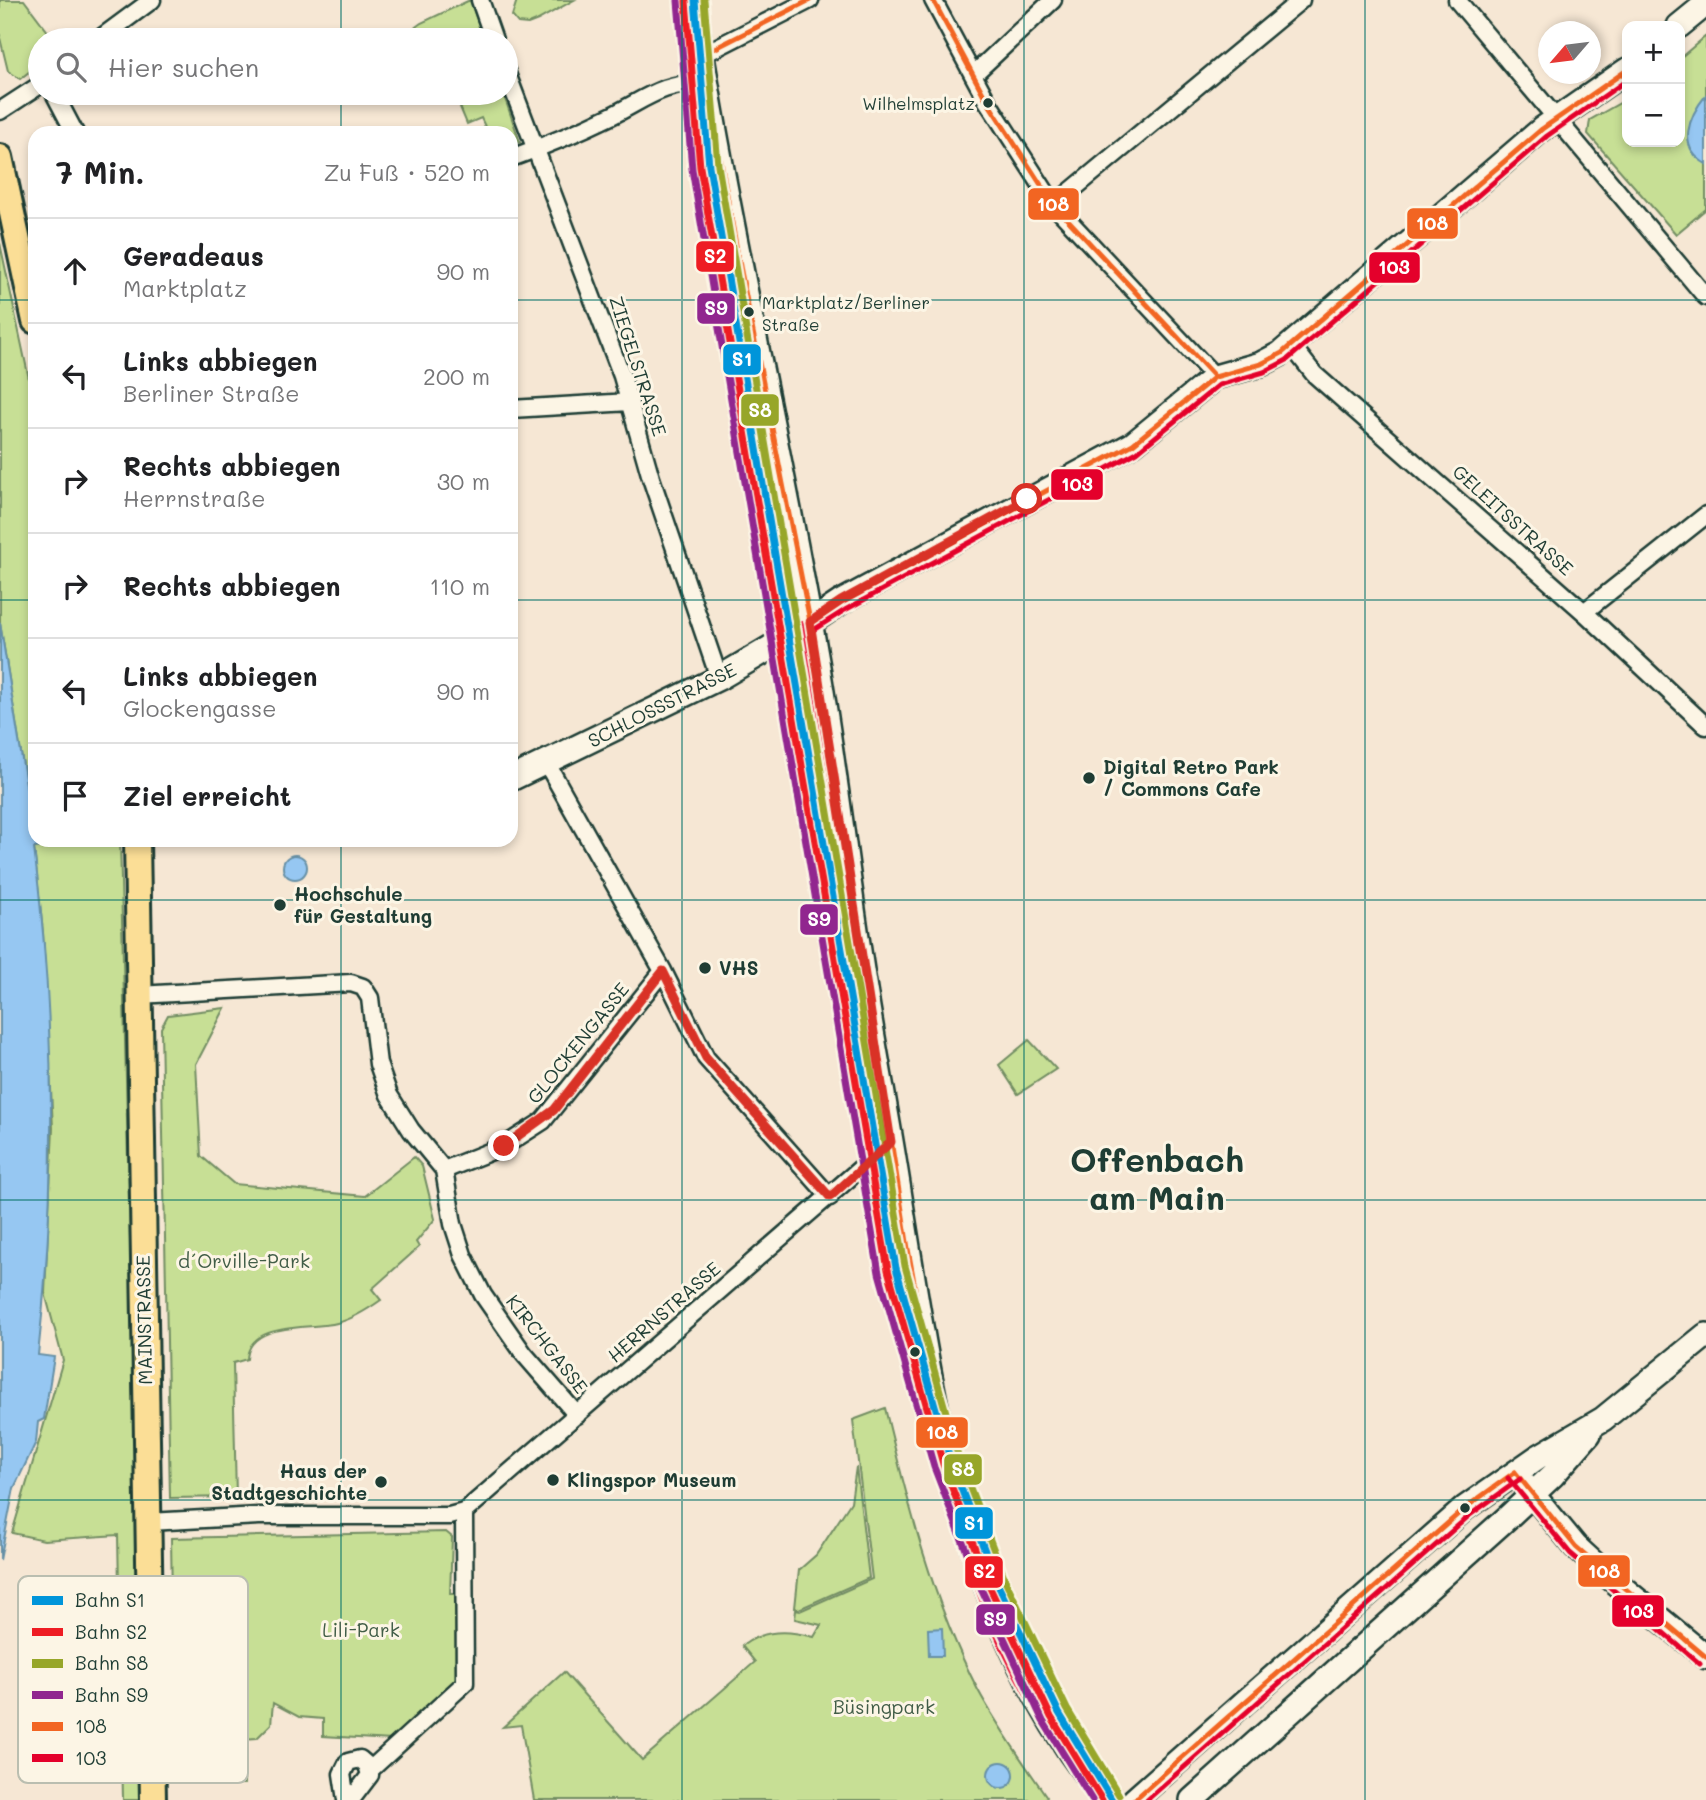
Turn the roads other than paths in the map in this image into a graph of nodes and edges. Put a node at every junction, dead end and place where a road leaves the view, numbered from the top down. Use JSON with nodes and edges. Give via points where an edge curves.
{"nodes":[{"id":1,"x":152,"y":0,"type":"edge"},
{"id":2,"x":480,"y":0,"type":"edge"},
{"id":3,"x":693,"y":0,"type":"edge"},
{"id":4,"x":810,"y":0,"type":"edge"},
{"id":5,"x":933,"y":0,"type":"edge"},
{"id":6,"x":1053,"y":0,"type":"edge"},
{"id":7,"x":1301,"y":0,"type":"edge"},
{"id":8,"x":1457,"y":0,"type":"edge"},
{"id":9,"x":1706,"y":4,"type":"edge"},
{"id":10,"x":1685,"y":21,"type":"edge"},
{"id":11,"x":114,"y":28,"type":"edge"},
{"id":12,"x":490,"y":28,"type":"edge"},
{"id":13,"x":702,"y":55,"type":"junction"},
{"id":14,"x":1622,"y":73,"type":"edge"},
{"id":15,"x":973,"y":75,"type":"junction"},
{"id":16,"x":706,"y":83,"type":"junction"},
{"id":17,"x":28,"y":93,"type":"edge"},
{"id":18,"x":60,"y":105,"type":"edge"},
{"id":19,"x":518,"y":105,"type":"edge"},
{"id":20,"x":0,"y":111,"type":"edge"},
{"id":21,"x":1557,"y":117,"type":"junction"},
{"id":22,"x":71,"y":126,"type":"edge"},
{"id":23,"x":534,"y":150,"type":"junction"},
{"id":24,"x":518,"y":156,"type":"edge"},
{"id":25,"x":0,"y":157,"type":"edge"},
{"id":26,"x":1054,"y":205,"type":"junction"},
{"id":27,"x":28,"y":288,"type":"edge"},
{"id":28,"x":1706,"y":298,"type":"edge"},
{"id":29,"x":1292,"y":346,"type":"junction"},
{"id":30,"x":1214,"y":377,"type":"junction"},
{"id":31,"x":630,"y":402,"type":"junction"},
{"id":32,"x":518,"y":409,"type":"edge"},
{"id":33,"x":1706,"y":515,"type":"edge"},
{"id":34,"x":1584,"y":612,"type":"junction"},
{"id":35,"x":810,"y":622,"type":"junction"},
{"id":36,"x":719,"y":678,"type":"junction"},
{"id":37,"x":1705,"y":723,"type":"edge"},
{"id":38,"x":546,"y":762,"type":"junction"},
{"id":39,"x":518,"y":776,"type":"edge"},
{"id":40,"x":137,"y":847,"type":"edge"},
{"id":41,"x":663,"y":971,"type":"junction"},
{"id":42,"x":138,"y":995,"type":"junction"},
{"id":43,"x":891,"y":1142,"type":"junction"},
{"id":44,"x":444,"y":1170,"type":"junction"},
{"id":45,"x":830,"y":1197,"type":"junction"},
{"id":46,"x":1706,"y":1335,"type":"edge"},
{"id":47,"x":577,"y":1415,"type":"junction"},
{"id":48,"x":1602,"y":1419,"type":"junction"},
{"id":49,"x":1511,"y":1468,"type":"junction"},
{"id":50,"x":1532,"y":1494,"type":"junction"},
{"id":51,"x":464,"y":1512,"type":"junction"},
{"id":52,"x":149,"y":1522,"type":"junction"},
{"id":53,"x":150,"y":1576,"type":"edge"},
{"id":54,"x":1369,"y":1592,"type":"junction"},
{"id":55,"x":1393,"y":1618,"type":"junction"},
{"id":56,"x":1706,"y":1657,"type":"edge"},
{"id":57,"x":370,"y":1770,"type":"junction"},
{"id":58,"x":345,"y":1800,"type":"edge"},
{"id":59,"x":351,"y":1800,"type":"edge"},
{"id":60,"x":1105,"y":1800,"type":"edge"},
{"id":61,"x":1134,"y":1800,"type":"edge"},
{"id":62,"x":1192,"y":1800,"type":"edge"}],
"edges":[{"from":1,"to":11,"type":"street"},
{"from":2,"to":12,"type":"street"},
{"from":3,"to":13,"type":"main road"},
{"from":4,"to":13,"type":"street"},
{"from":5,"to":15,"type":"street"},
{"from":6,"to":15,"type":"street"},
{"from":7,"to":26,"type":"street"},
{"from":8,"to":21,"type":"street"},
{"from":9,"to":10,"type":"main road"},
{"from":13,"to":16,"type":"main road"},
{"from":14,"to":21,"type":"main road"},
{"from":15,"to":26,"type":"street"},
{"from":16,"to":23,"type":"street","via":[[662,88]]},
{"from":16,"to":35,"type":"main road"},
{"from":17,"to":20,"type":"street"},
{"from":18,"to":22,"type":"street"},
{"from":19,"to":23,"type":"street","name":"ZIEGELSTRASSE"},
{"from":21,"to":28,"type":"street"},
{"from":21,"to":29,"type":"main road","via":[[1381,264]]},
{"from":23,"to":24,"type":"street"},
{"from":23,"to":31,"type":"street","name":"ZIEGELSTRASSE"},
{"from":25,"to":27,"type":"main road"},
{"from":26,"to":30,"type":"street"},
{"from":29,"to":30,"type":"main road","via":[[1261,364]]},
{"from":29,"to":34,"type":"street","name":"GELEITSSTRASSE","via":[[1314,374]]},
{"from":30,"to":35,"type":"main road","name":"SCHLOSSSTRASSE","via":[[1133,444]]},
{"from":31,"to":32,"type":"street"},
{"from":31,"to":36,"type":"street","name":"ZIEGELSTRASSE"},
{"from":33,"to":34,"type":"street"},
{"from":34,"to":37,"type":"street","name":"GELEITSSTRASSE"},
{"from":35,"to":36,"type":"main road","name":"SCHLOSSSTRASSE"},
{"from":35,"to":43,"type":"main road"},
{"from":36,"to":38,"type":"main road","name":"SCHLOSSSTRASSE"},
{"from":38,"to":39,"type":"main road","name":"SCHLOSSSTRASSE"},
{"from":38,"to":41,"type":"street"},
{"from":40,"to":42,"type":"main road","name":"MAINSTRASSE"},
{"from":41,"to":44,"type":"street","name":"GLOCKENGASSE","via":[[543,1121],[504,1146]]},
{"from":41,"to":45,"type":"street","via":[[706,1058]]},
{"from":42,"to":44,"type":"street","name":"KIRCHGASSE","via":[[351,983],[366,991],[388,1095]]},
{"from":42,"to":52,"type":"main road","name":"MAINSTRASSE"},
{"from":43,"to":45,"type":"street","name":"HERRNSTRASSE"},
{"from":43,"to":60,"type":"main road","via":[[931,1388],[973,1553],[987,1596],[1023,1671],[1067,1747]]},
{"from":44,"to":47,"type":"street","name":"KIRCHGASSE","via":[[453,1224],[483,1295],[524,1354]]},
{"from":45,"to":47,"type":"street","name":"HERRNSTRASSE"},
{"from":46,"to":48,"type":"main road"},
{"from":47,"to":51,"type":"street","name":"HERRNSTRASSE"},
{"from":48,"to":49,"type":"main road"},
{"from":48,"to":50,"type":"main road"},
{"from":49,"to":50,"type":"main road"},
{"from":49,"to":54,"type":"main road"},
{"from":50,"to":55,"type":"main road"},
{"from":50,"to":56,"type":"main road","via":[[1576,1547]]},
{"from":51,"to":52,"type":"street","via":[[449,1516],[259,1516]]},
{"from":51,"to":57,"type":"street","via":[[465,1683]]},
{"from":52,"to":53,"type":"main road","name":"MAINSTRASSE"},
{"from":54,"to":55,"type":"main road","via":[[1384,1597]]},
{"from":54,"to":61,"type":"main road"},
{"from":55,"to":62,"type":"main road"},
{"from":57,"to":58,"type":"street","via":[[360,1759],[345,1765]]},
{"from":57,"to":59,"type":"street"}]}
